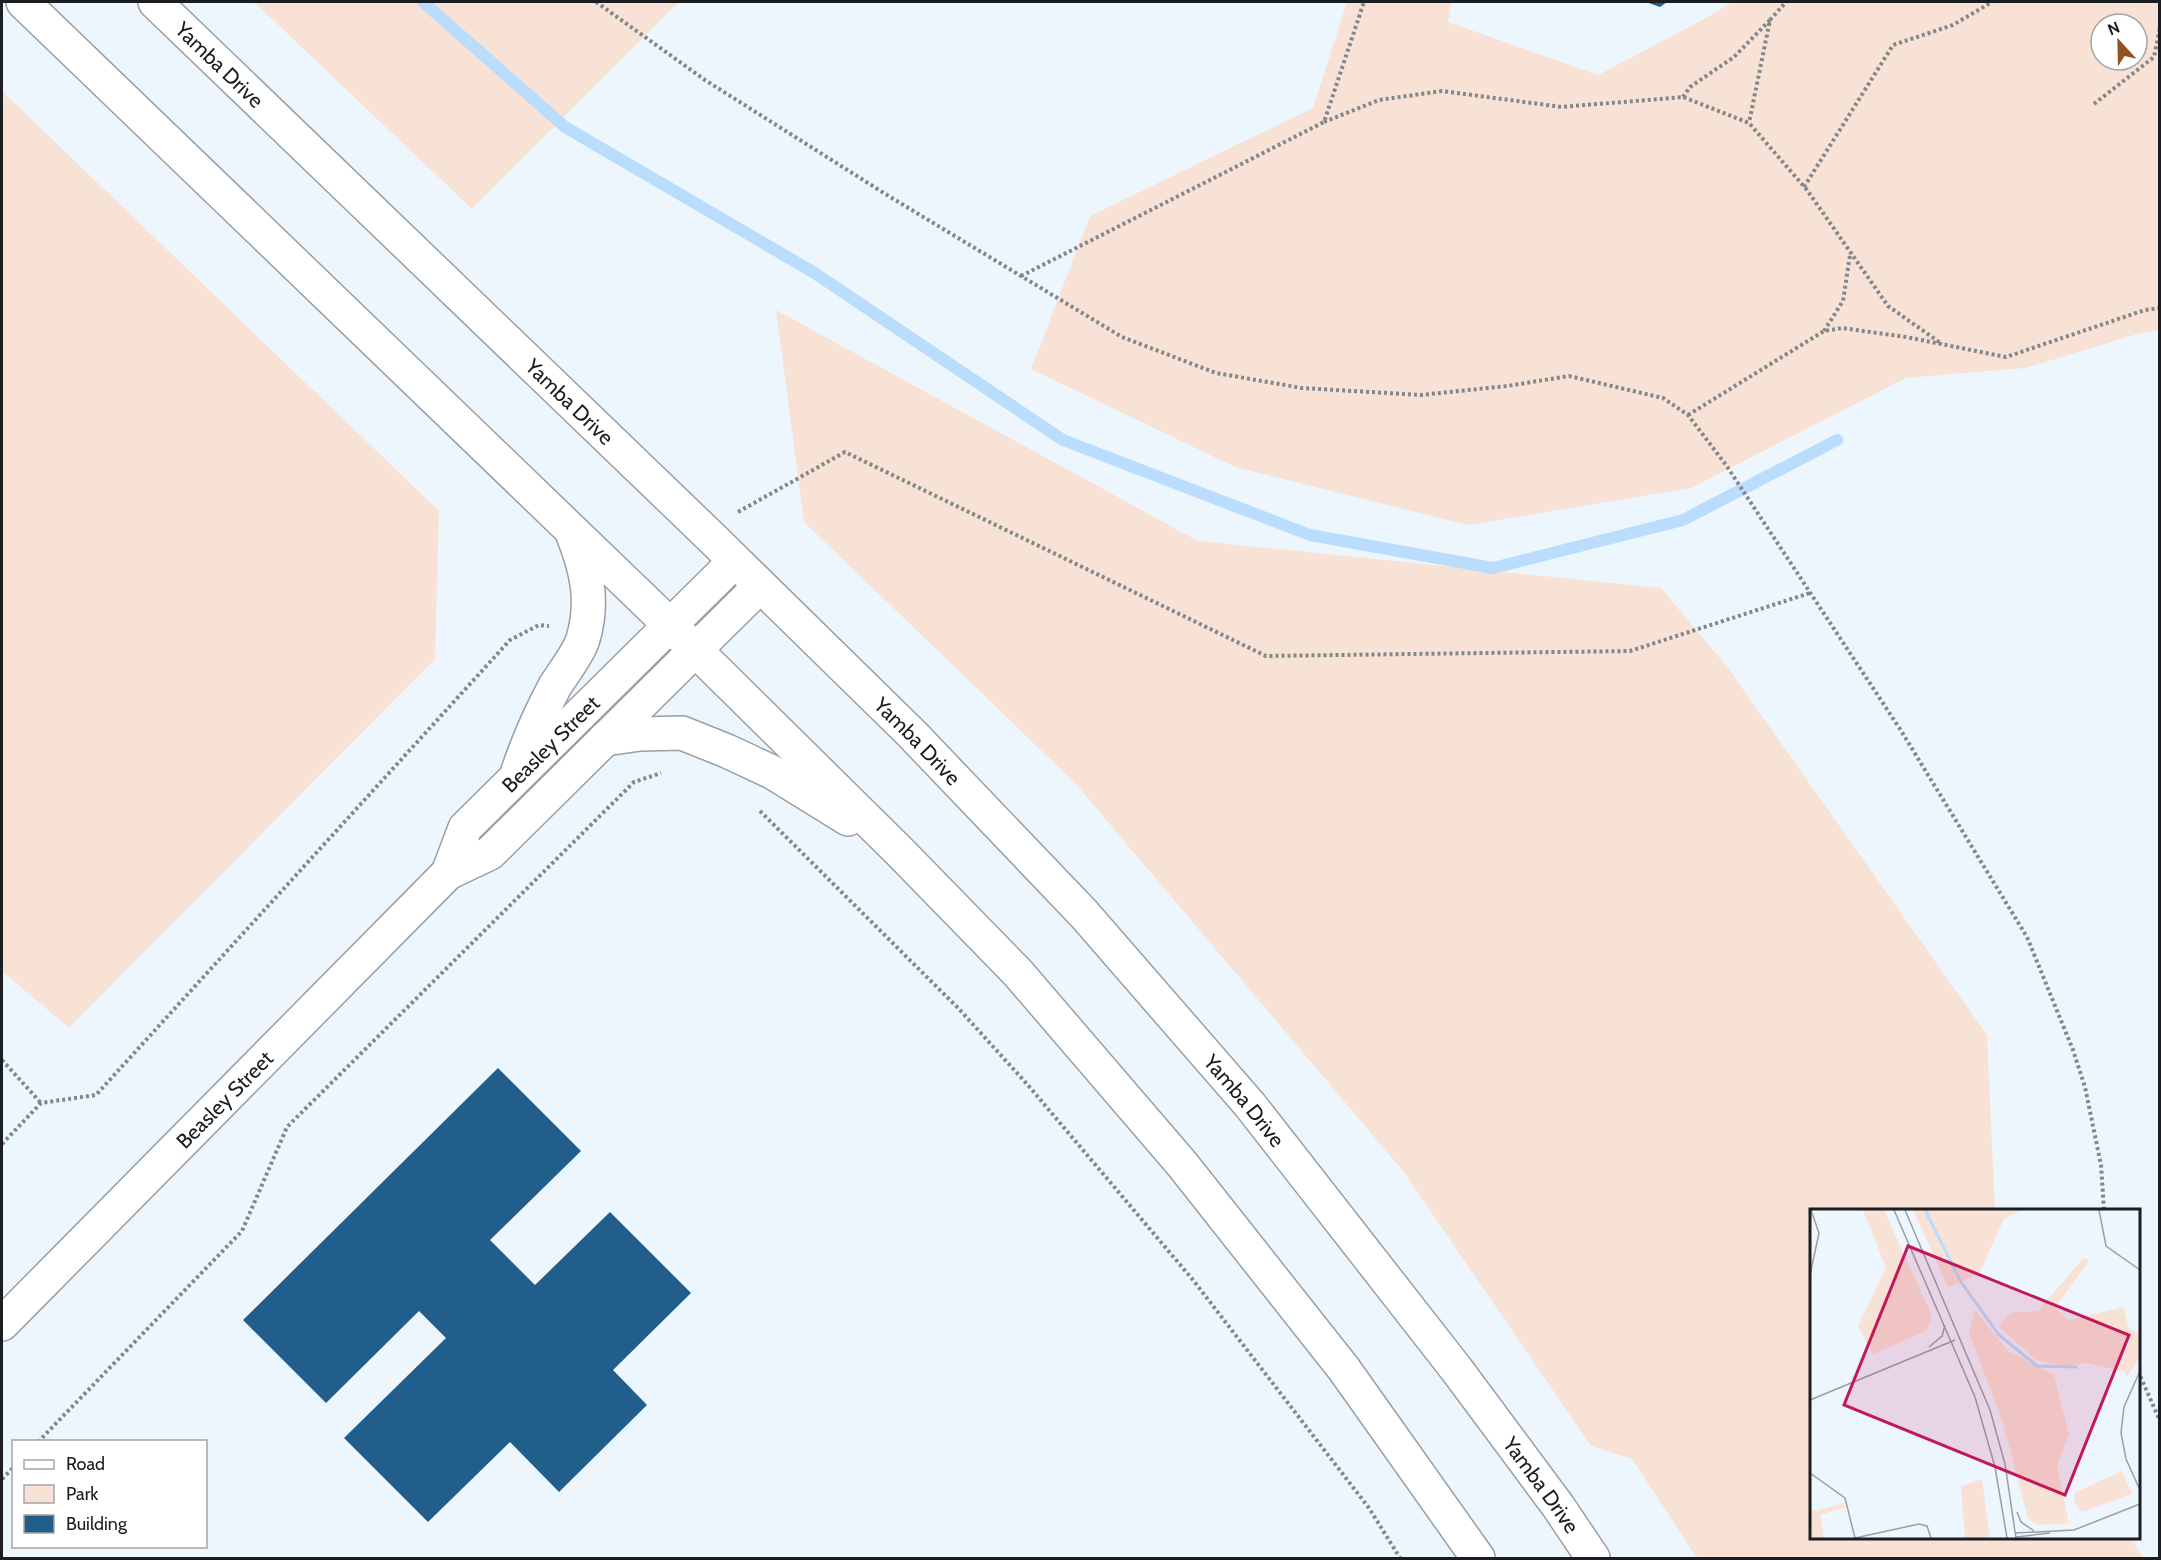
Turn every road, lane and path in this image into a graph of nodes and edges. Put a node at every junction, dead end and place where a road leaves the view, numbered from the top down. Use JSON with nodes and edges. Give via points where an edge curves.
{"nodes":[{"id":1,"x":23,"y":2,"type":"edge"},
{"id":2,"x":154,"y":2,"type":"edge"},
{"id":3,"x":596,"y":2,"type":"edge"},
{"id":4,"x":1364,"y":2,"type":"edge"},
{"id":5,"x":1786,"y":2,"type":"edge"},
{"id":6,"x":1992,"y":2,"type":"edge"},
{"id":7,"x":1770,"y":20,"type":"junction"},
{"id":8,"x":2160,"y":27,"type":"edge"},
{"id":9,"x":1683,"y":97,"type":"junction"},
{"id":10,"x":2094,"y":104,"type":"dead end"},
{"id":11,"x":1324,"y":122,"type":"junction"},
{"id":12,"x":1749,"y":123,"type":"junction"},
{"id":13,"x":1804,"y":187,"type":"junction"},
{"id":14,"x":1850,"y":254,"type":"junction"},
{"id":15,"x":1021,"y":276,"type":"junction"},
{"id":16,"x":2160,"y":308,"type":"edge"},
{"id":17,"x":1824,"y":331,"type":"junction"},
{"id":18,"x":1942,"y":344,"type":"junction"},
{"id":19,"x":1688,"y":415,"type":"junction"},
{"id":20,"x":740,"y":510,"type":"dead end"},
{"id":21,"x":570,"y":530,"type":"junction"},
{"id":22,"x":735,"y":561,"type":"junction"},
{"id":23,"x":760,"y":586,"type":"junction"},
{"id":24,"x":1810,"y":593,"type":"junction"},
{"id":25,"x":670,"y":625,"type":"junction"},
{"id":26,"x":584,"y":633,"type":"junction"},
{"id":27,"x":695,"y":650,"type":"junction"},
{"id":28,"x":691,"y":737,"type":"junction"},
{"id":29,"x":605,"y":739,"type":"junction"},
{"id":30,"x":516,"y":778,"type":"junction"},
{"id":31,"x":754,"y":805,"type":"dead end"},
{"id":32,"x":900,"y":852,"type":"junction"},
{"id":33,"x":448,"y":873,"type":"junction"},
{"id":34,"x":2,"y":1060,"type":"edge"},
{"id":35,"x":41,"y":1103,"type":"junction"},
{"id":36,"x":2,"y":1144,"type":"edge"},
{"id":37,"x":2104,"y":1209,"type":"edge"},
{"id":38,"x":2,"y":1324,"type":"edge"},
{"id":39,"x":2140,"y":1373,"type":"edge"},
{"id":40,"x":2160,"y":1421,"type":"edge"},
{"id":41,"x":40,"y":1440,"type":"edge"},
{"id":42,"x":1400,"y":1558,"type":"edge"},
{"id":43,"x":1478,"y":1558,"type":"edge"},
{"id":44,"x":1593,"y":1558,"type":"edge"}],
"edges":[{"from":1,"to":21,"type":"main road"},
{"from":2,"to":22,"type":"main road","name":"Yamba Drive"},
{"from":3,"to":15,"type":"path","via":[[705,80]]},
{"from":4,"to":11,"type":"path"},
{"from":5,"to":7,"type":"path"},
{"from":6,"to":13,"type":"path","via":[[1953,25],[1893,45]]},
{"from":7,"to":9,"type":"path","via":[[1734,57],[1690,87]]},
{"from":7,"to":12,"type":"path"},
{"from":8,"to":10,"type":"path","via":[[2154,57]]},
{"from":9,"to":11,"type":"path","via":[[1562,107],[1442,91],[1379,100]]},
{"from":9,"to":12,"type":"path"},
{"from":11,"to":15,"type":"path"},
{"from":12,"to":13,"type":"path"},
{"from":13,"to":14,"type":"path"},
{"from":14,"to":17,"type":"path","via":[[1843,302]]},
{"from":14,"to":18,"type":"path","via":[[1888,306]]},
{"from":15,"to":19,"type":"path","via":[[1122,337],[1215,373],[1302,388],[1421,395],[1569,376],[1663,398]]},
{"from":16,"to":18,"type":"path","via":[[2006,357]]},
{"from":17,"to":18,"type":"path","via":[[1842,328]]},
{"from":17,"to":19,"type":"path"},
{"from":19,"to":24,"type":"path","via":[[1726,465]]},
{"from":20,"to":24,"type":"path","via":[[845,452],[1266,656],[1630,651]]},
{"from":21,"to":25,"type":"main road"},
{"from":21,"to":26,"type":"main road","via":[[585,563],[589,604]]},
{"from":22,"to":23,"type":"main road","name":"Yamba Drive"},
{"from":22,"to":25,"type":"main road","name":"Beasley Street"},
{"from":23,"to":27,"type":"main road","name":"Beasley Street"},
{"from":23,"to":44,"type":"main road","name":"Yamba Drive","via":[[912,734],[1084,914],[1250,1105],[1457,1370]]},
{"from":24,"to":37,"type":"path","via":[[1900,729],[2027,937],[2085,1087],[2101,1166]]},
{"from":25,"to":27,"type":"main road"},
{"from":25,"to":30,"type":"main road","name":"Beasley Street"},
{"from":26,"to":30,"type":"main road","via":[[529,737]]},
{"from":26,"to":35,"type":"path","via":[[539,625],[510,640],[96,1095]]},
{"from":27,"to":29,"type":"main road","name":"Beasley Street"},
{"from":27,"to":32,"type":"main road"},
{"from":28,"to":29,"type":"main road","via":[[682,733]]},
{"from":28,"to":32,"type":"main road","via":[[772,772]]},
{"from":28,"to":41,"type":"path","via":[[686,770],[668,771],[634,782],[287,1127],[242,1231]]},
{"from":29,"to":33,"type":"main road","name":"Beasley Street","via":[[490,853]]},
{"from":30,"to":33,"type":"main road","name":"Beasley Street","via":[[465,828]]},
{"from":31,"to":42,"type":"path","via":[[959,1009],[1035,1093],[1193,1280],[1369,1508]]},
{"from":32,"to":43,"type":"main road","via":[[1018,974],[1182,1164],[1344,1369]]},
{"from":33,"to":38,"type":"main road","name":"Beasley Street"},
{"from":34,"to":35,"type":"path"},
{"from":35,"to":36,"type":"path"},
{"from":39,"to":40,"type":"path"}]}
